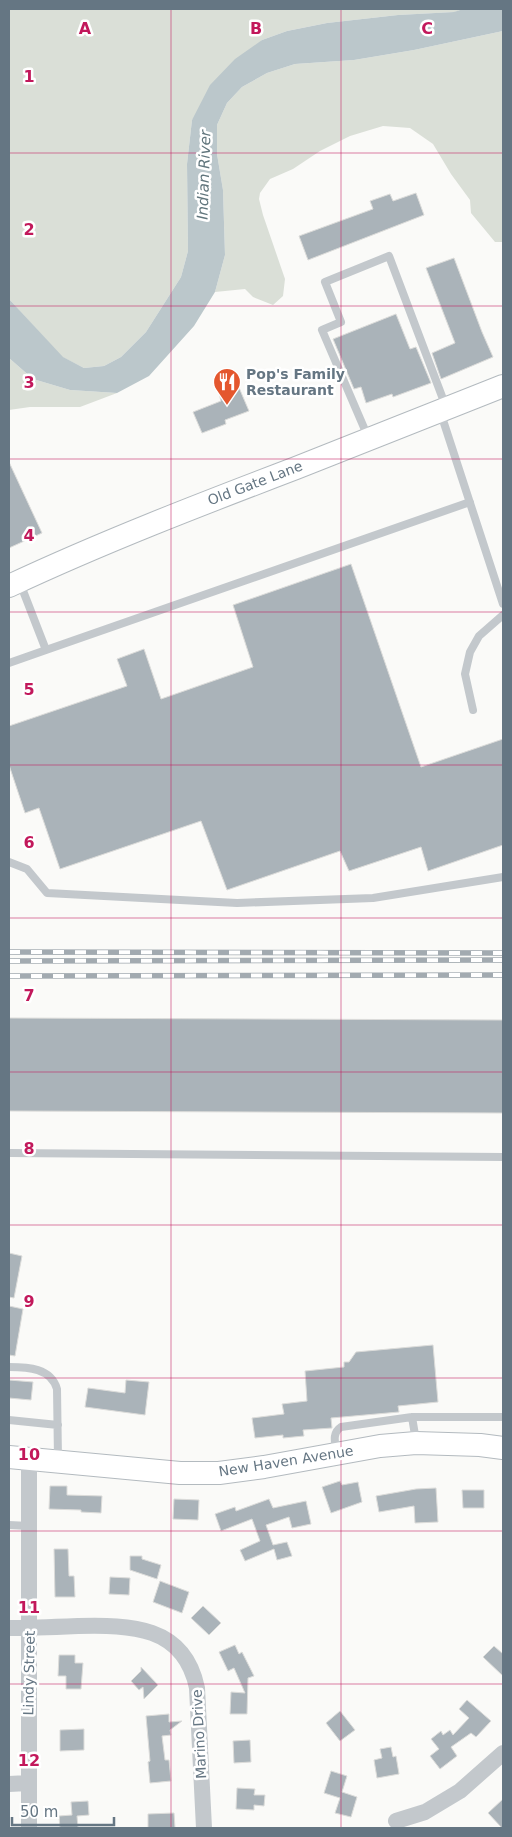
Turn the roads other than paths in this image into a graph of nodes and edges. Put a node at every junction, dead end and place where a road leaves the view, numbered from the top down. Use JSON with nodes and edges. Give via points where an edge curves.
{"nodes":[{"id":1,"x":503,"y":386,"type":"edge"},
{"id":2,"x":443,"y":409,"type":"junction"},
{"id":3,"x":368,"y":439,"type":"junction"},
{"id":4,"x":470,"y":502,"type":"junction"},
{"id":5,"x":14,"y":583,"type":"edge"},
{"id":6,"x":503,"y":604,"type":"edge"},
{"id":7,"x":503,"y":615,"type":"edge"},
{"id":8,"x":46,"y":650,"type":"junction"},
{"id":9,"x":9,"y":663,"type":"edge"},
{"id":10,"x":473,"y":710,"type":"dead end"},
{"id":11,"x":9,"y":862,"type":"edge"},
{"id":12,"x":503,"y":877,"type":"edge"},
{"id":13,"x":9,"y":1153,"type":"edge"},
{"id":14,"x":503,"y":1157,"type":"edge"},
{"id":15,"x":9,"y":1367,"type":"edge"},
{"id":16,"x":412,"y":1417,"type":"junction"},
{"id":17,"x":503,"y":1417,"type":"edge"},
{"id":18,"x":9,"y":1420,"type":"edge"},
{"id":19,"x":58,"y":1425,"type":"junction"},
{"id":20,"x":416,"y":1443,"type":"junction"},
{"id":21,"x":503,"y":1448,"type":"edge"},
{"id":22,"x":336,"y":1453,"type":"junction"},
{"id":23,"x":19,"y":1458,"type":"edge"},
{"id":24,"x":58,"y":1461,"type":"junction"},
{"id":25,"x":9,"y":1525,"type":"edge"},
{"id":26,"x":29,"y":1526,"type":"junction"},
{"id":27,"x":9,"y":1628,"type":"edge"},
{"id":28,"x":30,"y":1628,"type":"junction"},
{"id":29,"x":503,"y":1753,"type":"edge"},
{"id":30,"x":28,"y":1783,"type":"junction"},
{"id":31,"x":9,"y":1784,"type":"edge"},
{"id":32,"x":396,"y":1821,"type":"dead end"},
{"id":33,"x":29,"y":1828,"type":"edge"},
{"id":34,"x":204,"y":1828,"type":"edge"}],
"edges":[{"from":1,"to":2,"type":"main road","name":"Old Gate Lane"},
{"from":2,"to":3,"type":"main road","name":"Old Gate Lane"},
{"from":2,"to":3,"type":"lane","via":[[389,256],[325,282],[341,322],[322,330]]},
{"from":2,"to":4,"type":"lane"},
{"from":3,"to":5,"type":"main road","name":"Old Gate Lane","via":[[173,515]]},
{"from":4,"to":6,"type":"lane"},
{"from":4,"to":8,"type":"lane"},
{"from":5,"to":8,"type":"lane"},
{"from":7,"to":10,"type":"lane","via":[[480,636],[470,652],[465,674]]},
{"from":8,"to":9,"type":"lane"},
{"from":11,"to":12,"type":"lane","via":[[27,869],[48,893],[237,903],[372,898]]},
{"from":13,"to":14,"type":"lane"},
{"from":15,"to":19,"type":"lane","via":[[48,1374],[55,1382]]},
{"from":16,"to":17,"type":"lane"},
{"from":16,"to":20,"type":"lane"},
{"from":16,"to":22,"type":"lane","via":[[341,1426],[334,1435]]},
{"from":18,"to":19,"type":"lane"},
{"from":19,"to":24,"type":"lane"},
{"from":20,"to":21,"type":"main road","name":"New Haven Avenue"},
{"from":20,"to":22,"type":"main road","name":"New Haven Avenue"},
{"from":22,"to":24,"type":"main road","name":"New Haven Avenue","via":[[219,1473],[180,1473]]},
{"from":23,"to":24,"type":"main road","name":"New Haven Avenue"},
{"from":23,"to":26,"type":"street","name":"Lindy Street"},
{"from":25,"to":26,"type":"lane"},
{"from":26,"to":28,"type":"street","name":"Lindy Street"},
{"from":27,"to":28,"type":"street","name":"Marino Drive"},
{"from":28,"to":30,"type":"street","name":"Lindy Street"},
{"from":28,"to":34,"type":"street","name":"Marino Drive","via":[[128,1626],[156,1635],[181,1653],[192,1670],[197,1688]]},
{"from":29,"to":32,"type":"street","via":[[460,1791],[425,1812]]},
{"from":30,"to":31,"type":"street"},
{"from":30,"to":33,"type":"street","name":"Lindy Street"}]}
